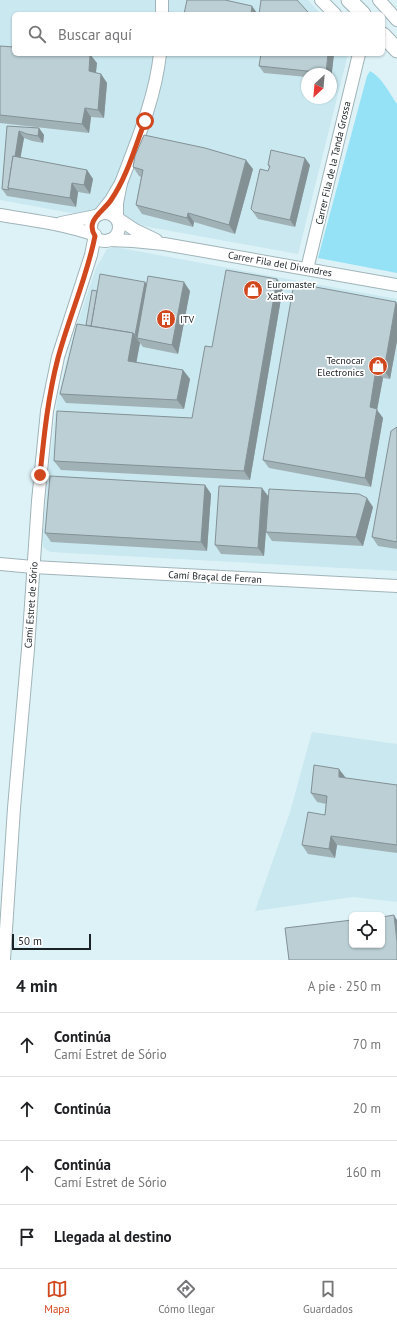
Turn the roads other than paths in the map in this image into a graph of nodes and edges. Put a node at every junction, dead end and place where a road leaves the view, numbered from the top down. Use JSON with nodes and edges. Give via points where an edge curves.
{"nodes":[{"id":1,"x":162,"y":0,"type":"edge"},
{"id":2,"x":321,"y":0,"type":"edge"},
{"id":3,"x":350,"y":0,"type":"edge"},
{"id":4,"x":379,"y":0,"type":"edge"},
{"id":5,"x":162,"y":12,"type":"edge"},
{"id":6,"x":333,"y":12,"type":"edge"},
{"id":7,"x":361,"y":12,"type":"edge"},
{"id":8,"x":397,"y":20,"type":"edge"},
{"id":9,"x":385,"y":38,"type":"edge"},
{"id":10,"x":397,"y":50,"type":"edge"},
{"id":11,"x":160,"y":56,"type":"edge"},
{"id":12,"x":359,"y":56,"type":"edge"},
{"id":13,"x":121,"y":183,"type":"junction"},
{"id":14,"x":0,"y":215,"type":"edge"},
{"id":15,"x":98,"y":215,"type":"junction"},
{"id":16,"x":117,"y":218,"type":"junction"},
{"id":17,"x":56,"y":224,"type":"junction"},
{"id":18,"x":102,"y":239,"type":"junction"},
{"id":19,"x":164,"y":244,"type":"junction"},
{"id":20,"x":307,"y":269,"type":"junction"},
{"id":21,"x":397,"y":285,"type":"edge"},
{"id":22,"x":0,"y":564,"type":"edge"},
{"id":23,"x":33,"y":567,"type":"junction"},
{"id":24,"x":397,"y":586,"type":"edge"},
{"id":25,"x":4,"y":960,"type":"edge"}],
"edges":[{"from":1,"to":5,"type":"street"},
{"from":2,"to":6,"type":"street"},
{"from":3,"to":7,"type":"main road"},
{"from":4,"to":8,"type":"street"},
{"from":9,"to":10,"type":"main road"},
{"from":11,"to":13,"type":"street","via":[[145,121]]},
{"from":12,"to":20,"type":"street","name":"Carrer Fila de la Tanda Grossa"},
{"from":13,"to":15,"type":"street"},
{"from":13,"to":16,"type":"street"},
{"from":14,"to":17,"type":"street","name":"Carrer Fila del Divendres"},
{"from":15,"to":16,"type":"street","via":[[109,213]]},
{"from":15,"to":17,"type":"street","name":"Carrer Fila del Divendres"},
{"from":15,"to":18,"type":"street","via":[[92,223],[92,232]]},
{"from":16,"to":18,"type":"street","via":[[119,232],[113,239]]},
{"from":16,"to":19,"type":"street","name":"Carrer Fila del Divendres"},
{"from":17,"to":18,"type":"street","name":"Carrer Fila del Divendres","via":[[81,230]]},
{"from":18,"to":19,"type":"street","name":"Carrer Fila del Divendres"},
{"from":18,"to":23,"type":"street","name":"Camí Estret de Sório","via":[[91,255],[54,376],[47,411]]},
{"from":19,"to":20,"type":"street","name":"Carrer Fila del Divendres"},
{"from":20,"to":21,"type":"street","name":"Carrer Fila del Divendres"},
{"from":22,"to":23,"type":"street","name":"Camí Braçal de Ferran"},
{"from":23,"to":24,"type":"street","name":"Camí Braçal de Ferran"},
{"from":23,"to":25,"type":"street","name":"Camí Estret de Sório"}]}
